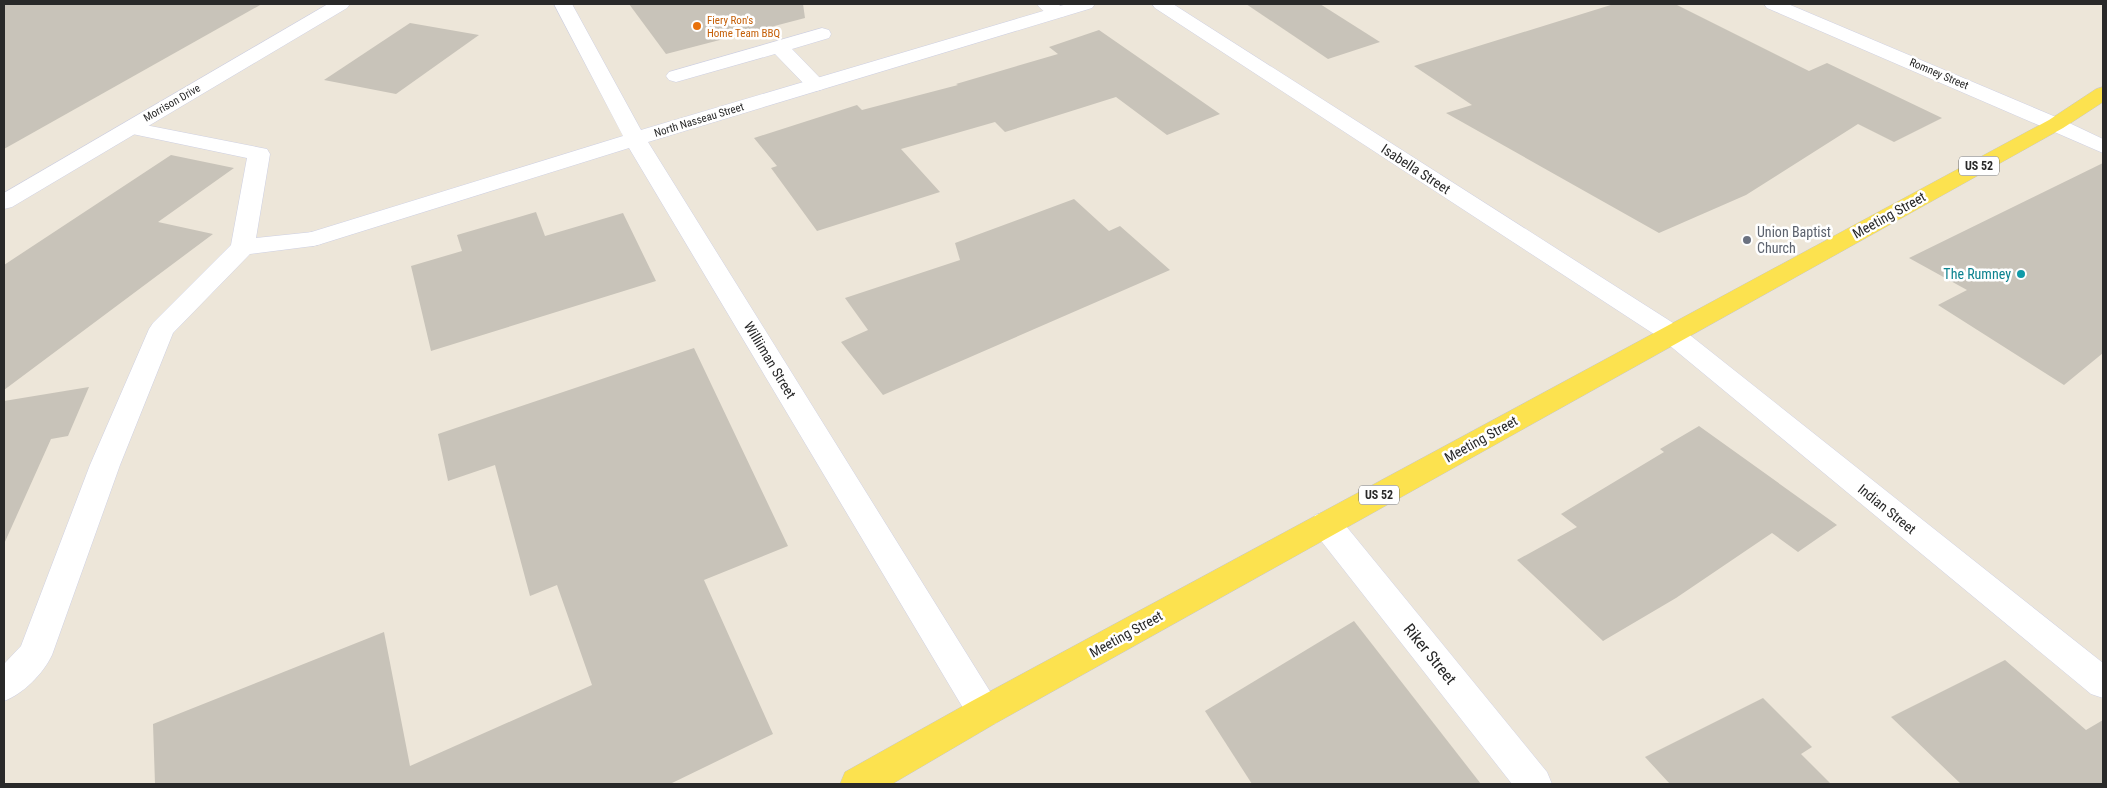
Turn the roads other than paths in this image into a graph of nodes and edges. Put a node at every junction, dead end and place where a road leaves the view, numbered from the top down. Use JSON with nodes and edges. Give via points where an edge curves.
{"nodes":[{"id":1,"x":341,"y":4,"type":"edge"},
{"id":2,"x":562,"y":4,"type":"edge"},
{"id":3,"x":1086,"y":4,"type":"edge"},
{"id":4,"x":1161,"y":4,"type":"edge"},
{"id":5,"x":1773,"y":4,"type":"edge"},
{"id":6,"x":1052,"y":8,"type":"edge"},
{"id":7,"x":822,"y":34,"type":"dead end"},
{"id":8,"x":779,"y":47,"type":"junction"},
{"id":9,"x":676,"y":76,"type":"dead end"},
{"id":10,"x":816,"y":85,"type":"junction"},
{"id":11,"x":2103,"y":93,"type":"edge"},
{"id":12,"x":2056,"y":124,"type":"junction"},
{"id":13,"x":130,"y":128,"type":"junction"},
{"id":14,"x":636,"y":139,"type":"junction"},
{"id":15,"x":2103,"y":147,"type":"edge"},
{"id":16,"x":4,"y":202,"type":"edge"},
{"id":17,"x":243,"y":247,"type":"junction"},
{"id":18,"x":1672,"y":334,"type":"junction"},
{"id":19,"x":1326,"y":524,"type":"junction"},
{"id":20,"x":2103,"y":683,"type":"edge"},
{"id":21,"x":4,"y":686,"type":"edge"},
{"id":22,"x":984,"y":712,"type":"junction"},
{"id":23,"x":858,"y":784,"type":"edge"},
{"id":24,"x":1534,"y":784,"type":"edge"}],
"edges":[{"from":1,"to":13,"type":"street","name":"Morrison Drive"},
{"from":2,"to":14,"type":"street","name":"Williiman Street"},
{"from":3,"to":6,"type":"street","name":"North Nasseau Street"},
{"from":4,"to":18,"type":"street","name":"Isabella Street"},
{"from":5,"to":12,"type":"street","name":"Romney Street"},
{"from":6,"to":10,"type":"street","name":"North Nasseau Street"},
{"from":7,"to":8,"type":"street"},
{"from":8,"to":9,"type":"street"},
{"from":8,"to":10,"type":"street"},
{"from":10,"to":14,"type":"street","name":"North Nasseau Street"},
{"from":11,"to":12,"type":"main road","name":"Meeting Street","number":"US 52"},
{"from":12,"to":15,"type":"street","name":"Romney Street"},
{"from":12,"to":18,"type":"main road","name":"Meeting Street","number":"US 52"},
{"from":13,"to":16,"type":"street","name":"Morrison Drive"},
{"from":13,"to":17,"type":"street","via":[[259,154]]},
{"from":14,"to":17,"type":"street","name":"North Nasseau Street","via":[[313,239]]},
{"from":14,"to":22,"type":"street","name":"Williiman Street"},
{"from":17,"to":21,"type":"street","via":[[162,330],[104,465],[35,655]]},
{"from":18,"to":19,"type":"main road","name":"Meeting Street","number":"US 52"},
{"from":18,"to":20,"type":"street","name":"Indian Street"},
{"from":19,"to":22,"type":"main road","name":"Meeting Street","number":"US 52"},
{"from":19,"to":24,"type":"street","name":"Riker Street"},
{"from":22,"to":23,"type":"main road","name":"Meeting Street","number":"US 52"}]}
